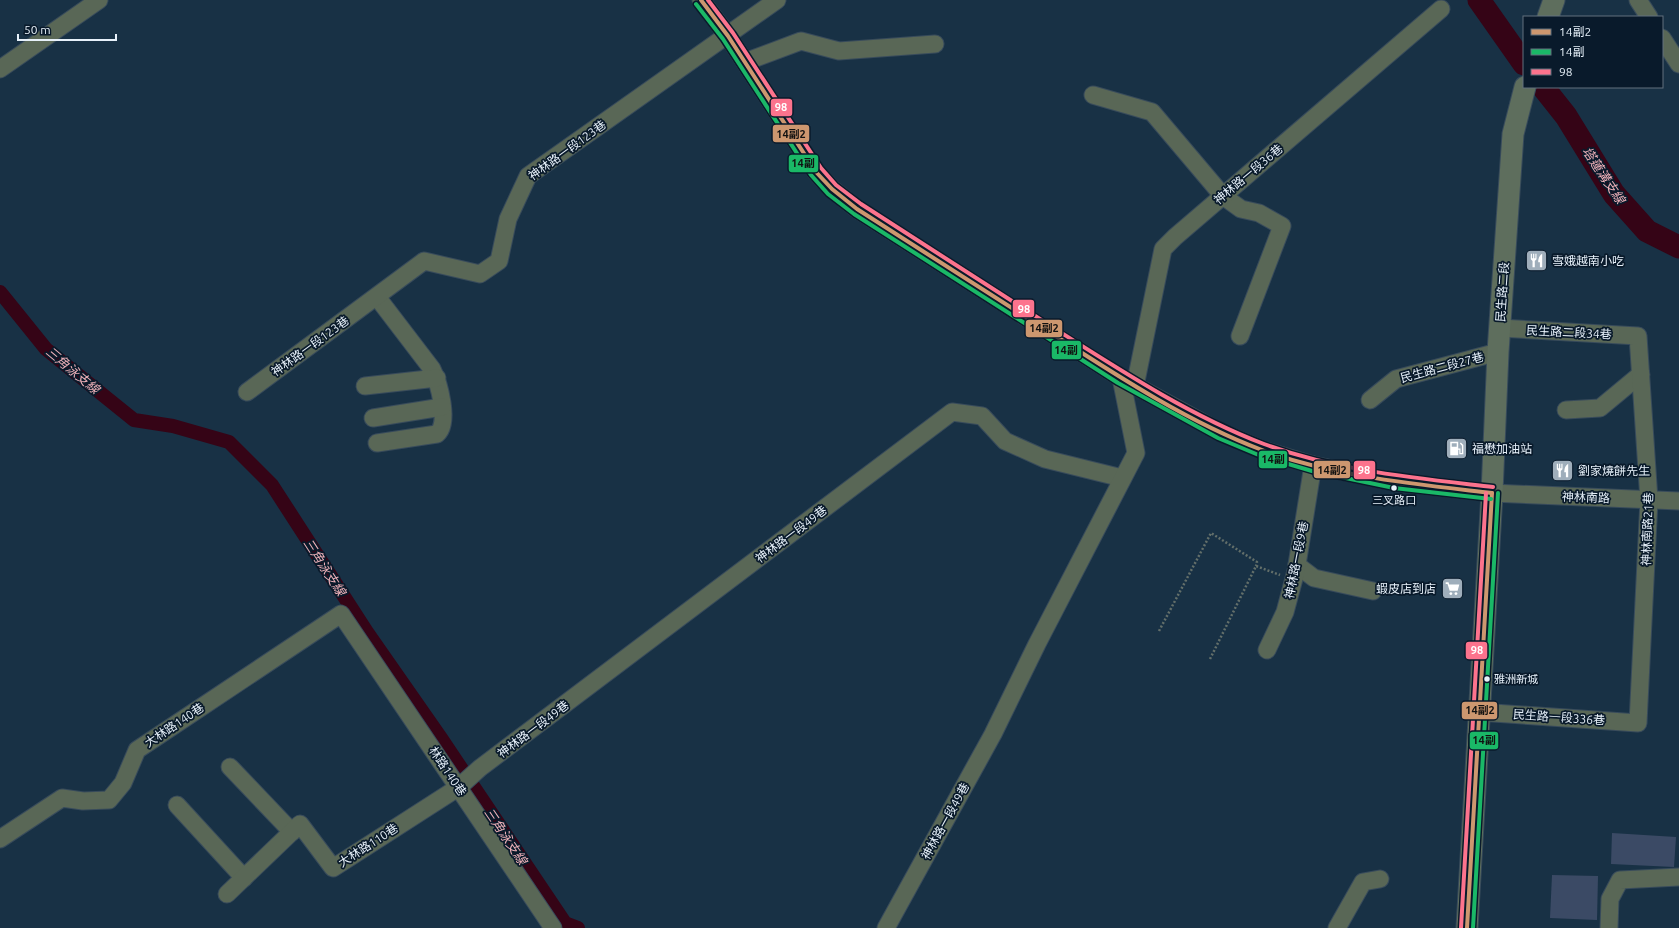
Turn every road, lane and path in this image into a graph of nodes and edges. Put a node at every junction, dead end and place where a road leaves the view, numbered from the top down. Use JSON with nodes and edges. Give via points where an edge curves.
{"nodes":[{"id":1,"x":99,"y":0,"type":"edge"},
{"id":2,"x":701,"y":0,"type":"edge"},
{"id":3,"x":778,"y":0,"type":"edge"},
{"id":4,"x":1554,"y":0,"type":"edge"},
{"id":5,"x":1638,"y":0,"type":"edge"},
{"id":6,"x":1442,"y":9,"type":"dead end"},
{"id":7,"x":1548,"y":16,"type":"edge"},
{"id":8,"x":1648,"y":16,"type":"edge"},
{"id":9,"x":728,"y":36,"type":"junction"},
{"id":10,"x":1663,"y":40,"type":"edge"},
{"id":11,"x":935,"y":44,"type":"dead end"},
{"id":12,"x":745,"y":62,"type":"junction"},
{"id":13,"x":1679,"y":64,"type":"edge"},
{"id":14,"x":0,"y":69,"type":"edge"},
{"id":15,"x":1524,"y":90,"type":"edge"},
{"id":16,"x":1093,"y":95,"type":"dead end"},
{"id":17,"x":1223,"y":196,"type":"junction"},
{"id":18,"x":376,"y":297,"type":"junction"},
{"id":19,"x":1500,"y":328,"type":"junction"},
{"id":20,"x":1240,"y":336,"type":"dead end"},
{"id":21,"x":1638,"y":336,"type":"joint"},
{"id":22,"x":1498,"y":352,"type":"junction"},
{"id":23,"x":1641,"y":374,"type":"junction"},
{"id":24,"x":437,"y":378,"type":"junction"},
{"id":25,"x":1128,"y":382,"type":"junction"},
{"id":26,"x":366,"y":386,"type":"dead end"},
{"id":27,"x":247,"y":392,"type":"dead end"},
{"id":28,"x":1370,"y":400,"type":"dead end"},
{"id":29,"x":442,"y":407,"type":"junction"},
{"id":30,"x":1566,"y":410,"type":"dead end"},
{"id":31,"x":374,"y":418,"type":"dead end"},
{"id":32,"x":377,"y":442,"type":"dead end"},
{"id":33,"x":1312,"y":465,"type":"junction"},
{"id":34,"x":1122,"y":478,"type":"junction"},
{"id":35,"x":1492,"y":493,"type":"junction"},
{"id":36,"x":1649,"y":500,"type":"junction"},
{"id":37,"x":1679,"y":501,"type":"edge"},
{"id":38,"x":1256,"y":566,"type":"junction"},
{"id":39,"x":1295,"y":573,"type":"junction"},
{"id":40,"x":1373,"y":591,"type":"dead end"},
{"id":41,"x":341,"y":614,"type":"joint"},
{"id":42,"x":1159,"y":631,"type":"dead end"},
{"id":43,"x":1267,"y":650,"type":"dead end"},
{"id":44,"x":1210,"y":659,"type":"dead end"},
{"id":45,"x":1480,"y":712,"type":"junction"},
{"id":46,"x":1638,"y":723,"type":"joint"},
{"id":47,"x":230,"y":766,"type":"dead end"},
{"id":48,"x":461,"y":785,"type":"junction"},
{"id":49,"x":177,"y":805,"type":"dead end"},
{"id":50,"x":292,"y":832,"type":"junction"},
{"id":51,"x":0,"y":839,"type":"edge"},
{"id":52,"x":1679,"y":877,"type":"edge"},
{"id":53,"x":244,"y":878,"type":"junction"},
{"id":54,"x":1380,"y":880,"type":"dead end"},
{"id":55,"x":227,"y":894,"type":"dead end"},
{"id":56,"x":553,"y":928,"type":"edge"},
{"id":57,"x":886,"y":928,"type":"edge"},
{"id":58,"x":1337,"y":928,"type":"edge"},
{"id":59,"x":1467,"y":928,"type":"edge"},
{"id":60,"x":1609,"y":928,"type":"edge"}],
"edges":[{"from":1,"to":14,"type":"street"},
{"from":2,"to":9,"type":"street","name":"神林南路"},
{"from":3,"to":9,"type":"street","name":"神林路一段123巷"},
{"from":4,"to":7,"type":"main road"},
{"from":5,"to":8,"type":"street"},
{"from":6,"to":17,"type":"street","name":"神林路一段36巷"},
{"from":9,"to":12,"type":"street","name":"神林南路"},
{"from":9,"to":18,"type":"street","name":"神林路一段123巷","via":[[528,176],[508,219],[499,261],[480,274],[424,261]]},
{"from":10,"to":13,"type":"street"},
{"from":11,"to":12,"type":"street","via":[[839,51],[801,41]]},
{"from":12,"to":25,"type":"street","name":"神林南路","via":[[816,172],[832,189],[857,209]]},
{"from":15,"to":19,"type":"main road","name":"民生路二段","via":[[1513,134]]},
{"from":16,"to":17,"type":"street","via":[[1152,112]]},
{"from":17,"to":20,"type":"street","via":[[1241,209],[1259,213],[1282,226]]},
{"from":17,"to":25,"type":"street","name":"神林路一段36巷","via":[[1163,249]]},
{"from":18,"to":24,"type":"street"},
{"from":18,"to":27,"type":"street","name":"神林路一段123巷"},
{"from":19,"to":21,"type":"street","name":"民生路二段34巷"},
{"from":19,"to":22,"type":"main road","name":"民生路二段"},
{"from":21,"to":23,"type":"street","name":"神林南路21巷"},
{"from":22,"to":28,"type":"street","name":"民生路二段27巷","via":[[1396,379]]},
{"from":22,"to":35,"type":"main road","name":"民生路二段"},
{"from":23,"to":30,"type":"street","via":[[1600,408]]},
{"from":23,"to":36,"type":"street","name":"神林南路21巷"},
{"from":24,"to":26,"type":"street"},
{"from":24,"to":29,"type":"street"},
{"from":25,"to":33,"type":"street","name":"神林南路","via":[[1220,432],[1263,450]]},
{"from":25,"to":34,"type":"street","name":"神林路一段49巷","via":[[1136,453]]},
{"from":29,"to":31,"type":"street"},
{"from":29,"to":32,"type":"street","via":[[444,422],[442,430],[437,434]]},
{"from":33,"to":35,"type":"street","name":"神林南路","via":[[1395,482]]},
{"from":33,"to":39,"type":"street","name":"神林路一段9巷"},
{"from":34,"to":48,"type":"street","name":"神林路一段49巷","via":[[1045,459],[1005,441],[982,416],[952,412],[480,768]]},
{"from":34,"to":57,"type":"street","name":"神林路一段49巷","via":[[993,734]]},
{"from":35,"to":36,"type":"street","name":"神林南路"},
{"from":35,"to":45,"type":"main road","name":"民生路二段"},
{"from":36,"to":37,"type":"street","name":"神林南路"},
{"from":36,"to":46,"type":"street","name":"神林南路21巷"},
{"from":38,"to":39,"type":"path"},
{"from":38,"to":42,"type":"path","via":[[1257,562],[1211,533]]},
{"from":38,"to":44,"type":"path"},
{"from":39,"to":40,"type":"street"},
{"from":39,"to":43,"type":"street","name":"神林路一段9巷","via":[[1285,612]]},
{"from":41,"to":48,"type":"street","name":"林路140巷"},
{"from":41,"to":51,"type":"street","name":"大林路140巷","via":[[137,750],[123,783],[109,800],[83,801],[62,798]]},
{"from":45,"to":46,"type":"street","name":"民生路一段336巷"},
{"from":45,"to":59,"type":"main road","name":"民生路二段"},
{"from":47,"to":50,"type":"street"},
{"from":48,"to":50,"type":"street","name":"大林路110巷","via":[[333,868],[300,824]]},
{"from":48,"to":56,"type":"street","name":"林路140巷"},
{"from":49,"to":53,"type":"street"},
{"from":50,"to":53,"type":"street"},
{"from":52,"to":60,"type":"street","via":[[1620,880],[1610,899]]},
{"from":53,"to":55,"type":"street"},
{"from":54,"to":58,"type":"street","via":[[1364,882]]}]}
